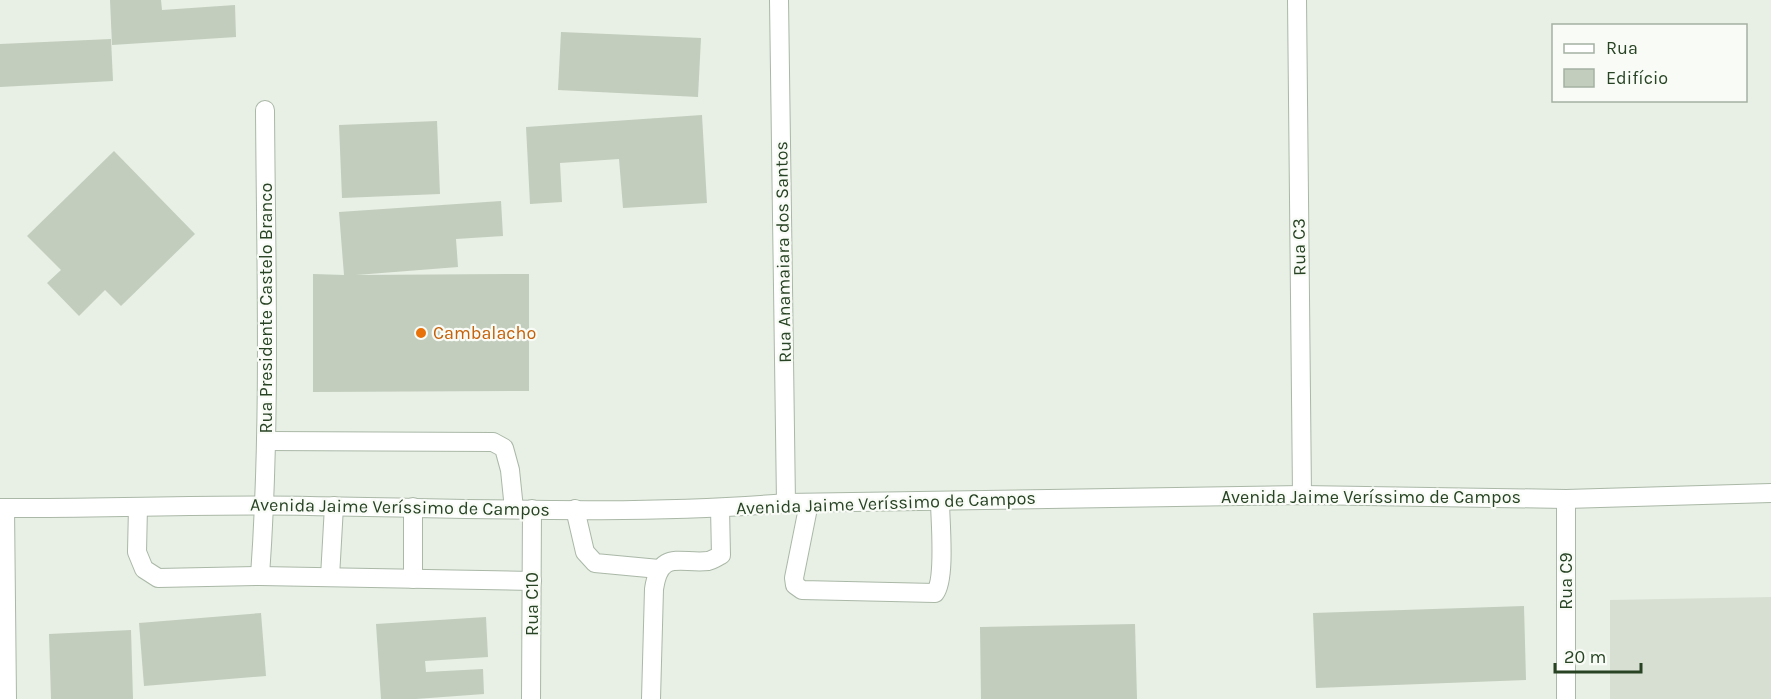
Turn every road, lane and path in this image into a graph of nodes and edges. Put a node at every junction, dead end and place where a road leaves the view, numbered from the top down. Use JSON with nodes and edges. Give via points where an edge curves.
{"nodes":[{"id":1,"x":779,"y":0,"type":"edge"},
{"id":2,"x":1297,"y":0,"type":"edge"},
{"id":3,"x":265,"y":110,"type":"dead end"},
{"id":4,"x":266,"y":441,"type":"junction"},
{"id":5,"x":1771,"y":493,"type":"edge"},
{"id":6,"x":1302,"y":495,"type":"junction"},
{"id":7,"x":1566,"y":499,"type":"junction"},
{"id":8,"x":940,"y":501,"type":"junction"},
{"id":9,"x":786,"y":503,"type":"junction"},
{"id":10,"x":809,"y":503,"type":"junction"},
{"id":11,"x":265,"y":505,"type":"junction"},
{"id":12,"x":334,"y":506,"type":"junction"},
{"id":13,"x":138,"y":507,"type":"junction"},
{"id":14,"x":413,"y":507,"type":"junction"},
{"id":15,"x":3,"y":508,"type":"edge"},
{"id":16,"x":720,"y":508,"type":"junction"},
{"id":17,"x":523,"y":509,"type":"junction"},
{"id":18,"x":575,"y":509,"type":"junction"},
{"id":19,"x":659,"y":570,"type":"junction"},
{"id":20,"x":260,"y":576,"type":"junction"},
{"id":21,"x":330,"y":578,"type":"junction"},
{"id":22,"x":413,"y":579,"type":"junction"},
{"id":23,"x":532,"y":581,"type":"junction"},
{"id":24,"x":7,"y":699,"type":"edge"},
{"id":25,"x":531,"y":699,"type":"edge"},
{"id":26,"x":651,"y":699,"type":"edge"},
{"id":27,"x":1566,"y":699,"type":"edge"}],
"edges":[{"from":1,"to":9,"type":"street","name":"Rua Anamaiara dos Santos"},
{"from":2,"to":6,"type":"street","name":"Rua C3"},
{"from":3,"to":4,"type":"street","name":"Rua Presidente Castelo Branco"},
{"from":4,"to":11,"type":"street","name":"Rua Presidente Castelo Branco"},
{"from":4,"to":17,"type":"street","name":"Rua C10","via":[[493,442],[504,448]]},
{"from":5,"to":7,"type":"street","name":"Avenida Jaime Veríssimo de Campos"},
{"from":6,"to":7,"type":"street","name":"Avenida Jaime Veríssimo de Campos"},
{"from":6,"to":8,"type":"street","name":"Avenida Jaime Veríssimo de Campos"},
{"from":7,"to":27,"type":"street","name":"Rua C9"},
{"from":8,"to":10,"type":"street","name":"Avenida Jaime Veríssimo de Campos"},
{"from":8,"to":10,"type":"street","via":[[941,573],[935,593],[802,590],[795,585]]},
{"from":9,"to":10,"type":"street","name":"Avenida Jaime Veríssimo de Campos"},
{"from":9,"to":16,"type":"street","name":"Avenida Jaime Veríssimo de Campos"},
{"from":11,"to":12,"type":"street","name":"Avenida Jaime Veríssimo de Campos"},
{"from":11,"to":13,"type":"street","name":"Avenida Jaime Veríssimo de Campos"},
{"from":11,"to":20,"type":"street","name":"Rua Presidente Castelo Branco"},
{"from":12,"to":14,"type":"street","name":"Avenida Jaime Veríssimo de Campos"},
{"from":12,"to":21,"type":"street"},
{"from":13,"to":15,"type":"street","name":"Avenida Jaime Veríssimo de Campos"},
{"from":13,"to":20,"type":"street","via":[[137,552],[144,569],[158,578]]},
{"from":14,"to":17,"type":"street","name":"Avenida Jaime Veríssimo de Campos"},
{"from":14,"to":22,"type":"street"},
{"from":15,"to":24,"type":"street"},
{"from":16,"to":18,"type":"street","name":"Avenida Jaime Veríssimo de Campos"},
{"from":16,"to":19,"type":"street","via":[[721,555],[709,561],[679,559]]},
{"from":17,"to":18,"type":"street","name":"Avenida Jaime Veríssimo de Campos"},
{"from":17,"to":23,"type":"street","name":"Rua C10"},
{"from":18,"to":19,"type":"street","via":[[585,552],[595,563]]},
{"from":19,"to":26,"type":"street","via":[[654,589]]},
{"from":20,"to":21,"type":"street"},
{"from":21,"to":22,"type":"street"},
{"from":22,"to":23,"type":"street"},
{"from":23,"to":25,"type":"street","name":"Rua C10"}]}
